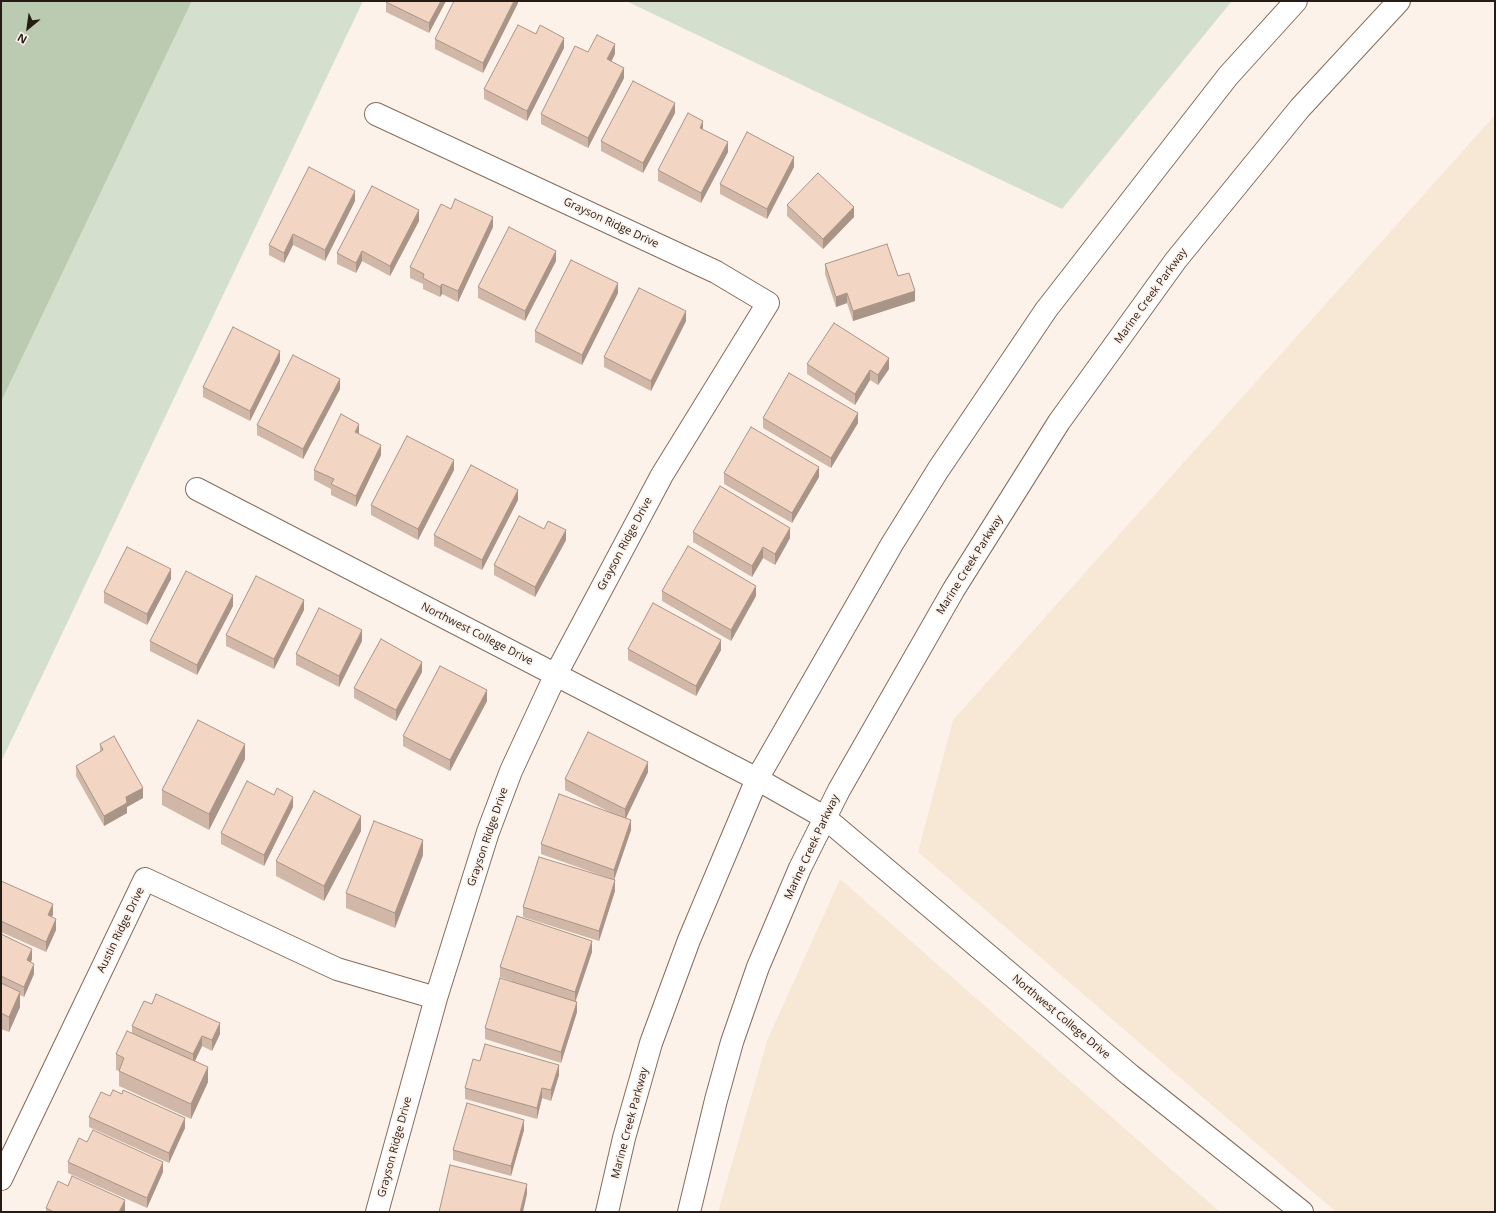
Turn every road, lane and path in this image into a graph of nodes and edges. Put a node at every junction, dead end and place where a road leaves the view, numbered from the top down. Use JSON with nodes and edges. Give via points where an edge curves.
{"nodes":[{"id":1,"x":1296,"y":1,"type":"edge"},
{"id":2,"x":1399,"y":1,"type":"edge"},
{"id":3,"x":376,"y":114,"type":"dead end"},
{"id":4,"x":196,"y":489,"type":"dead end"},
{"id":5,"x":556,"y":674,"type":"junction"},
{"id":6,"x":757,"y":779,"type":"junction"},
{"id":7,"x":824,"y":818,"type":"junction"},
{"id":8,"x":436,"y":998,"type":"junction"},
{"id":9,"x":1,"y":1179,"type":"edge"},
{"id":10,"x":377,"y":1212,"type":"edge"},
{"id":11,"x":607,"y":1212,"type":"edge"},
{"id":12,"x":689,"y":1212,"type":"edge"},
{"id":13,"x":1302,"y":1212,"type":"edge"}],
"edges":[{"from":1,"to":6,"type":"street","name":"Marine Creek Parkway","via":[[1228,76],[1046,310],[900,531]]},
{"from":2,"to":7,"type":"street","name":"Marine Creek Parkway","via":[[1300,108],[1176,260],[1059,422],[954,589]]},
{"from":3,"to":5,"type":"street","name":"Grayson Ridge Drive","via":[[716,272],[768,303],[662,475]]},
{"from":4,"to":5,"type":"street","name":"Northwest College Drive"},
{"from":5,"to":6,"type":"street","name":"Northwest College Drive"},
{"from":5,"to":8,"type":"street","name":"Grayson Ridge Drive","via":[[511,772],[488,832]]},
{"from":6,"to":7,"type":"street","name":"Northwest College Drive"},
{"from":6,"to":11,"type":"street","name":"Marine Creek Parkway","via":[[689,940],[650,1044]]},
{"from":7,"to":12,"type":"street","name":"Marine Creek Parkway","via":[[758,967],[734,1035]]},
{"from":7,"to":13,"type":"street","name":"Northwest College Drive","via":[[1130,1075]]},
{"from":8,"to":9,"type":"street","name":"Austin Ridge Drive","via":[[336,969],[146,879]]},
{"from":8,"to":10,"type":"street","name":"Grayson Ridge Drive"}]}
